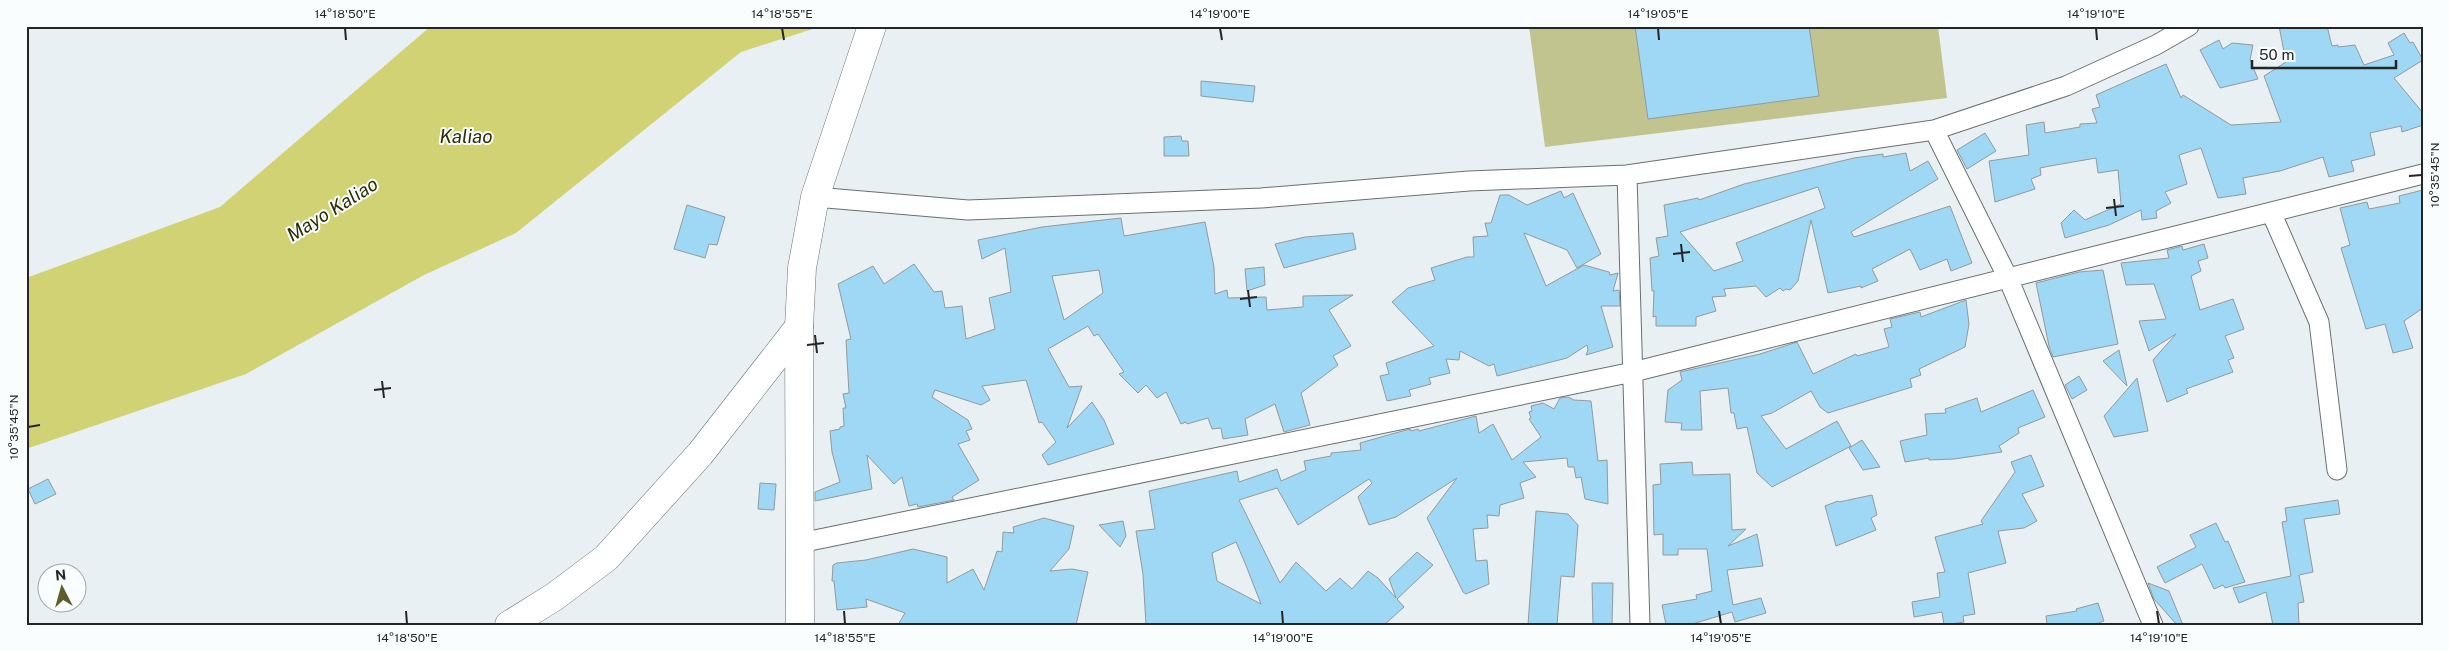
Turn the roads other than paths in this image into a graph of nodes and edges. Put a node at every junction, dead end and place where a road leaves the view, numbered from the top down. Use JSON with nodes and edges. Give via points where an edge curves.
{"nodes":[{"id":1,"x":872,"y":26,"type":"edge"},
{"id":2,"x":2189,"y":26,"type":"edge"},
{"id":3,"x":1934,"y":130,"type":"junction"},
{"id":4,"x":2423,"y":174,"type":"edge"},
{"id":5,"x":1627,"y":175,"type":"junction"},
{"id":6,"x":814,"y":197,"type":"junction"},
{"id":7,"x":2271,"y":212,"type":"junction"},
{"id":8,"x":2008,"y":278,"type":"junction"},
{"id":9,"x":798,"y":327,"type":"junction"},
{"id":10,"x":1633,"y":372,"type":"junction"},
{"id":11,"x":2338,"y":470,"type":"dead end"},
{"id":12,"x":800,"y":542,"type":"junction"},
{"id":13,"x":509,"y":625,"type":"edge"},
{"id":14,"x":800,"y":625,"type":"edge"},
{"id":15,"x":1640,"y":625,"type":"edge"},
{"id":16,"x":2154,"y":625,"type":"edge"}],
"edges":[{"from":1,"to":6,"type":"main road"},
{"from":2,"to":3,"type":"street","via":[[2156,45],[2066,86]]},
{"from":3,"to":5,"type":"street"},
{"from":3,"to":8,"type":"street"},
{"from":4,"to":7,"type":"street"},
{"from":5,"to":6,"type":"street","via":[[1470,181],[1261,198],[968,210]]},
{"from":5,"to":10,"type":"street"},
{"from":6,"to":9,"type":"main road","via":[[802,268]]},
{"from":7,"to":8,"type":"street"},
{"from":7,"to":11,"type":"street","via":[[2319,322]]},
{"from":8,"to":10,"type":"street"},
{"from":8,"to":16,"type":"street"},
{"from":9,"to":12,"type":"main road"},
{"from":9,"to":13,"type":"main road","via":[[700,454],[606,558],[554,597]]},
{"from":10,"to":12,"type":"street"},
{"from":10,"to":15,"type":"street"},
{"from":12,"to":14,"type":"main road"}]}
